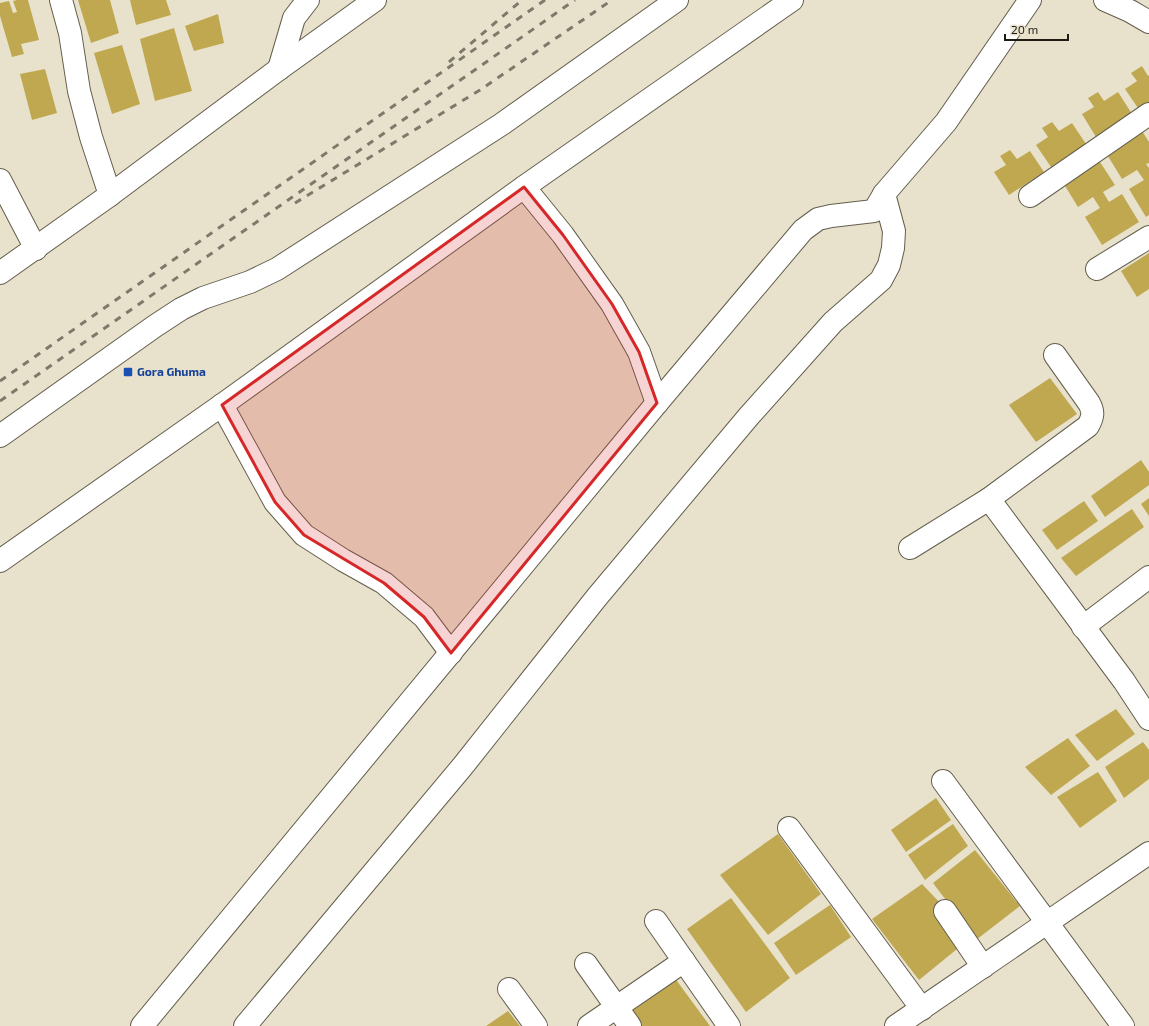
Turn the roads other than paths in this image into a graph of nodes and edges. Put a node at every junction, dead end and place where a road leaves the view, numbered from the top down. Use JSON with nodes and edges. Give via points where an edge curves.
{"nodes":[{"id":1,"x":61,"y":0,"type":"edge"},
{"id":2,"x":308,"y":0,"type":"edge"},
{"id":3,"x":375,"y":0,"type":"edge"},
{"id":4,"x":677,"y":0,"type":"edge"},
{"id":5,"x":792,"y":0,"type":"edge"},
{"id":6,"x":1030,"y":0,"type":"edge"},
{"id":7,"x":1105,"y":0,"type":"edge"},
{"id":8,"x":1149,"y":22,"type":"edge"},
{"id":9,"x":279,"y":69,"type":"junction"},
{"id":10,"x":1149,"y":114,"type":"edge"},
{"id":11,"x":0,"y":180,"type":"edge"},
{"id":12,"x":524,"y":187,"type":"junction"},
{"id":13,"x":884,"y":194,"type":"junction"},
{"id":14,"x":110,"y":195,"type":"junction"},
{"id":15,"x":1030,"y":196,"type":"dead end"},
{"id":16,"x":1149,"y":237,"type":"edge"},
{"id":17,"x":36,"y":249,"type":"junction"},
{"id":18,"x":1097,"y":269,"type":"dead end"},
{"id":19,"x":0,"y":273,"type":"edge"},
{"id":20,"x":1055,"y":355,"type":"dead end"},
{"id":21,"x":657,"y":403,"type":"junction"},
{"id":22,"x":222,"y":404,"type":"junction"},
{"id":23,"x":0,"y":436,"type":"edge"},
{"id":24,"x":989,"y":499,"type":"junction"},
{"id":25,"x":910,"y":548,"type":"dead end"},
{"id":26,"x":0,"y":561,"type":"edge"},
{"id":27,"x":1149,"y":577,"type":"edge"},
{"id":28,"x":1083,"y":627,"type":"junction"},
{"id":29,"x":451,"y":653,"type":"junction"},
{"id":30,"x":1149,"y":719,"type":"edge"},
{"id":31,"x":943,"y":781,"type":"dead end"},
{"id":32,"x":789,"y":828,"type":"dead end"},
{"id":33,"x":1149,"y":853,"type":"edge"},
{"id":34,"x":945,"y":911,"type":"dead end"},
{"id":35,"x":656,"y":921,"type":"dead end"},
{"id":36,"x":1047,"y":923,"type":"junction"},
{"id":37,"x":684,"y":961,"type":"junction"},
{"id":38,"x":586,"y":964,"type":"dead end"},
{"id":39,"x":983,"y":967,"type":"junction"},
{"id":40,"x":509,"y":989,"type":"dead end"},
{"id":41,"x":617,"y":1007,"type":"junction"},
{"id":42,"x":922,"y":1009,"type":"junction"},
{"id":43,"x":142,"y":1026,"type":"edge"},
{"id":44,"x":245,"y":1026,"type":"edge"},
{"id":45,"x":536,"y":1026,"type":"edge"},
{"id":46,"x":589,"y":1026,"type":"edge"},
{"id":47,"x":630,"y":1026,"type":"edge"},
{"id":48,"x":729,"y":1026,"type":"edge"},
{"id":49,"x":896,"y":1026,"type":"edge"},
{"id":50,"x":1123,"y":1026,"type":"edge"}],
"edges":[{"from":1,"to":14,"type":"street","via":[[70,33],[79,92]]},
{"from":2,"to":9,"type":"street","via":[[294,18]]},
{"from":3,"to":9,"type":"street"},
{"from":4,"to":23,"type":"street","via":[[502,124],[330,235],[277,269],[250,282],[203,298],[181,310]]},
{"from":5,"to":12,"type":"street"},
{"from":6,"to":13,"type":"street","via":[[946,122]]},
{"from":7,"to":8,"type":"street"},
{"from":9,"to":14,"type":"street"},
{"from":10,"to":15,"type":"street"},
{"from":11,"to":17,"type":"street"},
{"from":12,"to":21,"type":"street","via":[[563,235],[612,304],[639,352]]},
{"from":12,"to":22,"type":"street"},
{"from":13,"to":21,"type":"street","via":[[874,211],[818,219],[803,230]]},
{"from":13,"to":44,"type":"street","via":[[894,231],[894,248],[881,280],[834,322],[749,416]]},
{"from":14,"to":17,"type":"street"},
{"from":16,"to":18,"type":"street"},
{"from":17,"to":19,"type":"street"},
{"from":20,"to":24,"type":"street","via":[[1089,403],[1093,417],[1088,426]]},
{"from":21,"to":29,"type":"street"},
{"from":22,"to":26,"type":"street"},
{"from":22,"to":29,"type":"street","via":[[275,502],[304,535],[384,583],[424,617]]},
{"from":24,"to":25,"type":"street"},
{"from":24,"to":28,"type":"street"},
{"from":27,"to":28,"type":"street"},
{"from":28,"to":30,"type":"street"},
{"from":29,"to":43,"type":"street"},
{"from":31,"to":36,"type":"street"},
{"from":32,"to":42,"type":"street"},
{"from":33,"to":36,"type":"street"},
{"from":34,"to":39,"type":"street"},
{"from":35,"to":37,"type":"street"},
{"from":36,"to":39,"type":"street"},
{"from":36,"to":50,"type":"street"},
{"from":37,"to":41,"type":"street"},
{"from":37,"to":48,"type":"street"},
{"from":38,"to":41,"type":"street"},
{"from":39,"to":42,"type":"street"},
{"from":40,"to":45,"type":"street"},
{"from":41,"to":46,"type":"street"},
{"from":41,"to":47,"type":"street"},
{"from":42,"to":49,"type":"street"}]}
